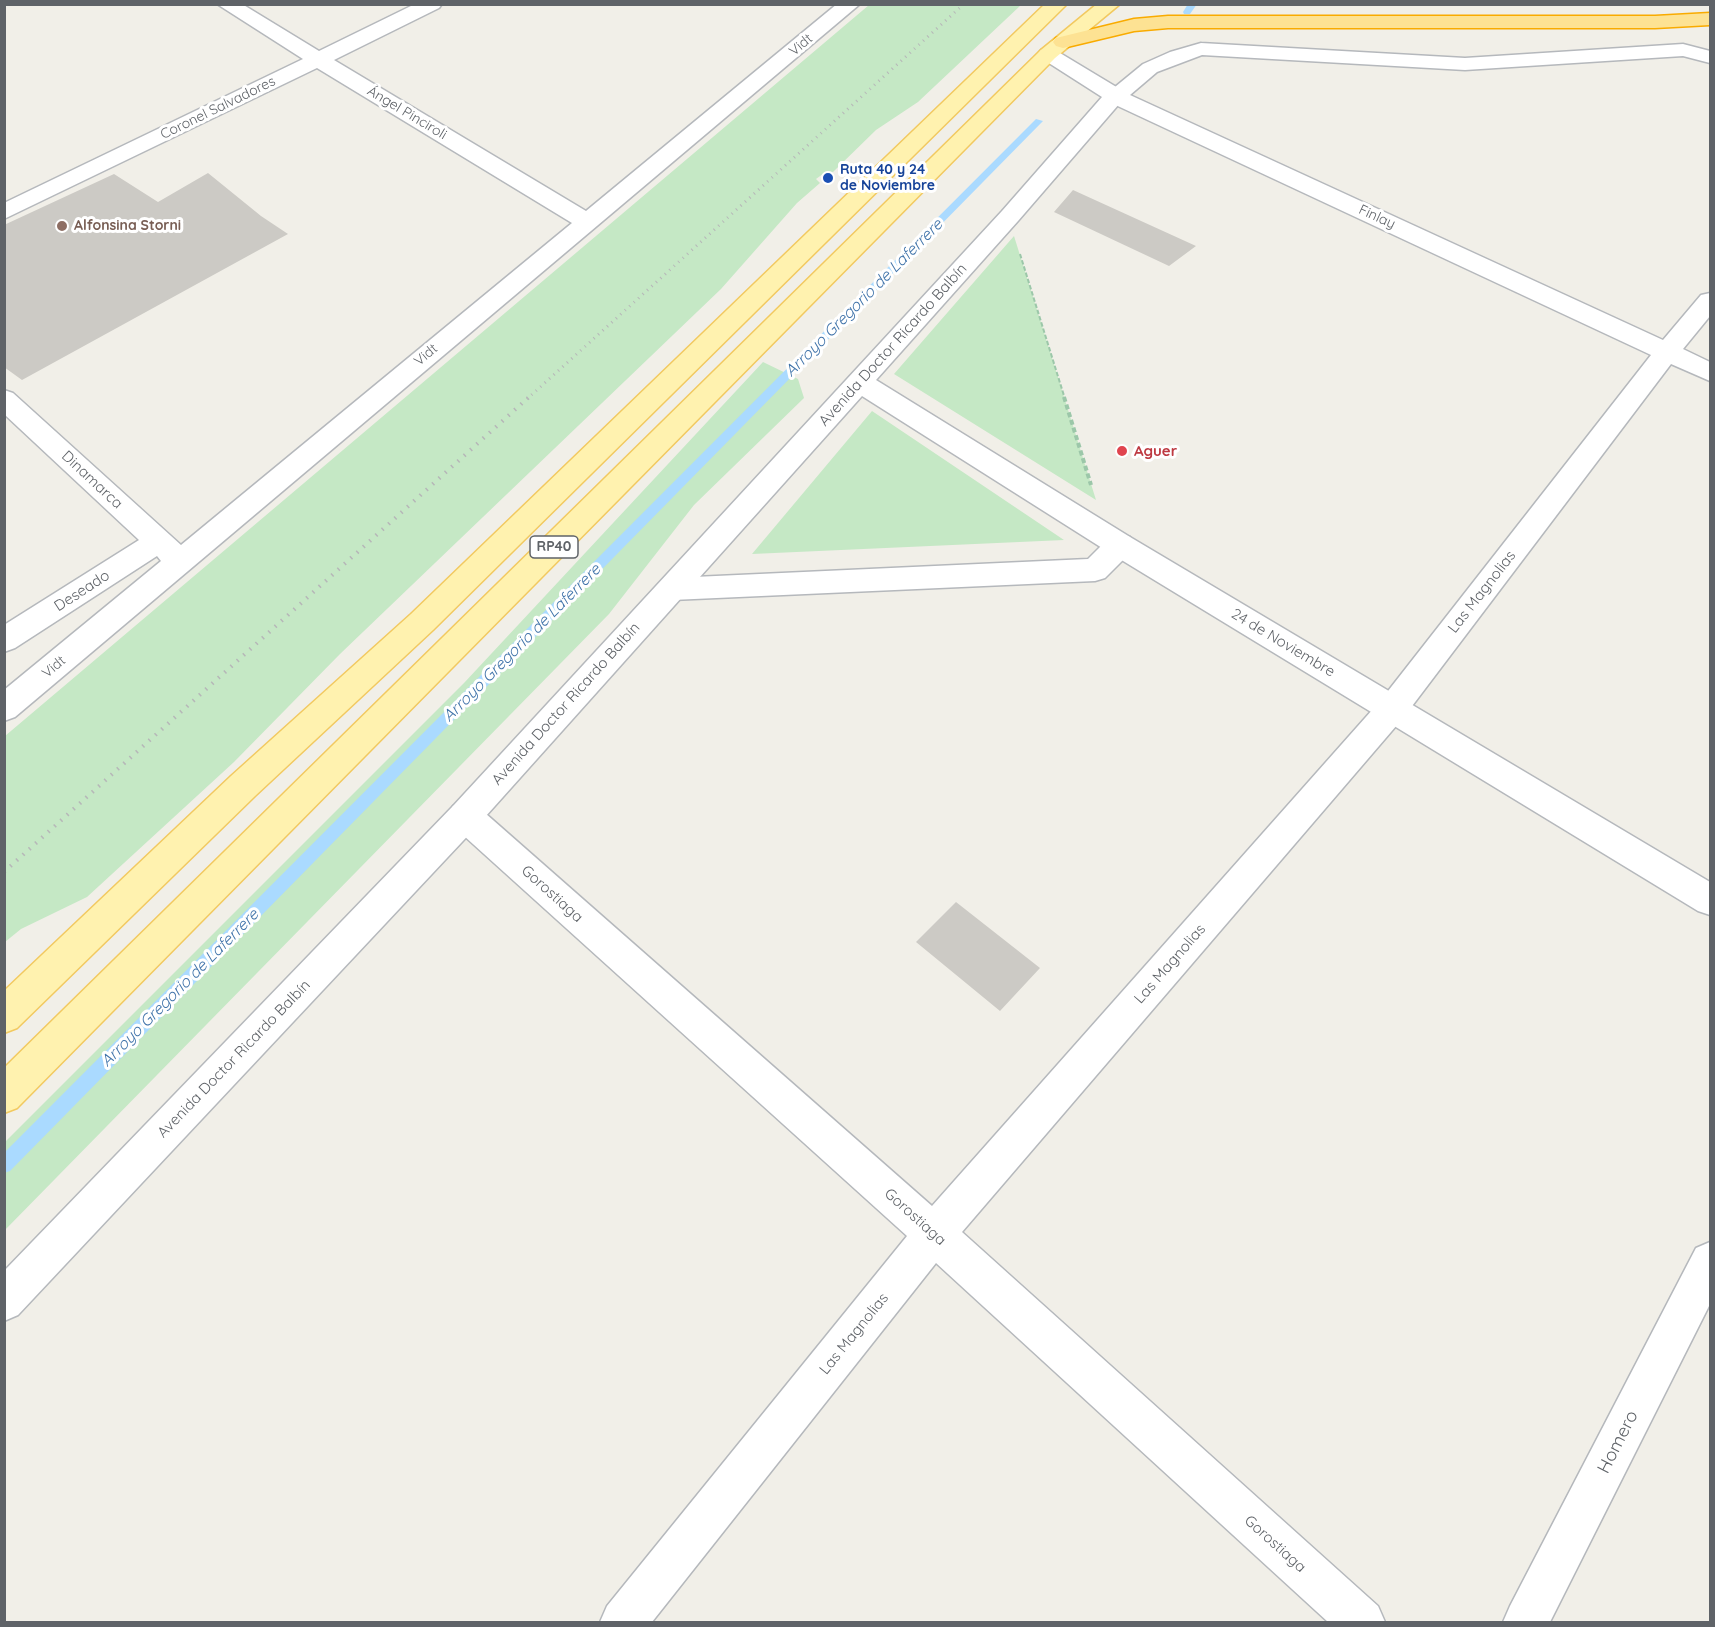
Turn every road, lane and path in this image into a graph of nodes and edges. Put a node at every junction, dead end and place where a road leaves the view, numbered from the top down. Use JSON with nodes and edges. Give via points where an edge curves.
{"nodes":[{"id":1,"x":227,"y":4,"type":"edge"},
{"id":2,"x":432,"y":4,"type":"edge"},
{"id":3,"x":850,"y":4,"type":"edge"},
{"id":4,"x":1057,"y":4,"type":"edge"},
{"id":5,"x":1110,"y":4,"type":"edge"},
{"id":6,"x":1710,"y":19,"type":"edge"},
{"id":7,"x":1056,"y":48,"type":"junction"},
{"id":8,"x":1704,"y":55,"type":"edge"},
{"id":9,"x":318,"y":60,"type":"junction"},
{"id":10,"x":1114,"y":96,"type":"junction"},
{"id":11,"x":4,"y":212,"type":"edge"},
{"id":12,"x":1010,"y":216,"type":"junction"},
{"id":13,"x":587,"y":222,"type":"junction"},
{"id":14,"x":1710,"y":301,"type":"edge"},
{"id":15,"x":1667,"y":352,"type":"junction"},
{"id":16,"x":1710,"y":372,"type":"edge"},
{"id":17,"x":858,"y":382,"type":"junction"},
{"id":18,"x":4,"y":399,"type":"edge"},
{"id":19,"x":1120,"y":545,"type":"junction"},
{"id":20,"x":170,"y":551,"type":"junction"},
{"id":21,"x":672,"y":589,"type":"junction"},
{"id":22,"x":4,"y":640,"type":"edge"},
{"id":23,"x":4,"y":708,"type":"edge"},
{"id":24,"x":1392,"y":709,"type":"junction"},
{"id":25,"x":465,"y":816,"type":"junction"},
{"id":26,"x":1710,"y":900,"type":"edge"},
{"id":27,"x":4,"y":1016,"type":"edge"},
{"id":28,"x":4,"y":1095,"type":"edge"},
{"id":29,"x":934,"y":1234,"type":"junction"},
{"id":30,"x":1710,"y":1262,"type":"edge"},
{"id":31,"x":4,"y":1301,"type":"edge"},
{"id":32,"x":623,"y":1623,"type":"edge"},
{"id":33,"x":1362,"y":1623,"type":"edge"},
{"id":34,"x":1526,"y":1623,"type":"edge"}],
"edges":[{"from":1,"to":9,"type":"street","name":"Ángel Pinciroli"},
{"from":2,"to":9,"type":"street","name":"Coronel Salvadores"},
{"from":3,"to":13,"type":"street","name":"Vidt"},
{"from":4,"to":27,"type":"main road","number":"RP40","via":[[422,622],[243,786]]},
{"from":5,"to":7,"type":"main road","number":"RP40"},
{"from":6,"to":7,"type":"highway","via":[[1168,22],[1134,24]]},
{"from":7,"to":10,"type":"street","name":"Finlay"},
{"from":7,"to":28,"type":"main road","number":"RP40"},
{"from":8,"to":10,"type":"street","name":"Avenida Doctor Ricardo Balbín","via":[[1683,50],[1465,64],[1201,49],[1150,68]]},
{"from":9,"to":11,"type":"street","name":"Coronel Salvadores"},
{"from":9,"to":13,"type":"street","name":"Ángel Pinciroli"},
{"from":10,"to":12,"type":"street","name":"Avenida Doctor Ricardo Balbín"},
{"from":10,"to":15,"type":"street","name":"Finlay"},
{"from":12,"to":17,"type":"street","name":"Avenida Doctor Ricardo Balbín"},
{"from":12,"to":19,"type":"path","via":[[1096,500]]},
{"from":13,"to":20,"type":"street","name":"Vidt"},
{"from":14,"to":15,"type":"street","name":"Las Magnolias"},
{"from":15,"to":16,"type":"street","name":"Finlay"},
{"from":15,"to":24,"type":"street","name":"Las Magnolias"},
{"from":17,"to":19,"type":"street","name":"24 de Noviembre"},
{"from":17,"to":21,"type":"street","name":"Avenida Doctor Ricardo Balbín"},
{"from":18,"to":20,"type":"street","name":"Dinamarca"},
{"from":19,"to":21,"type":"street","via":[[1095,570]]},
{"from":19,"to":24,"type":"street","name":"24 de Noviembre"},
{"from":20,"to":22,"type":"street","name":"Deseado"},
{"from":20,"to":23,"type":"street","name":"Vidt"},
{"from":21,"to":25,"type":"street","name":"Avenida Doctor Ricardo Balbín"},
{"from":24,"to":26,"type":"street","name":"24 de Noviembre"},
{"from":24,"to":29,"type":"street","name":"Las Magnolias"},
{"from":25,"to":29,"type":"street","name":"Gorostiaga"},
{"from":25,"to":31,"type":"street","name":"Avenida Doctor Ricardo Balbín"},
{"from":29,"to":32,"type":"street","name":"Las Magnolias"},
{"from":29,"to":33,"type":"street","name":"Gorostiaga"},
{"from":30,"to":34,"type":"street","name":"Homero"}]}
